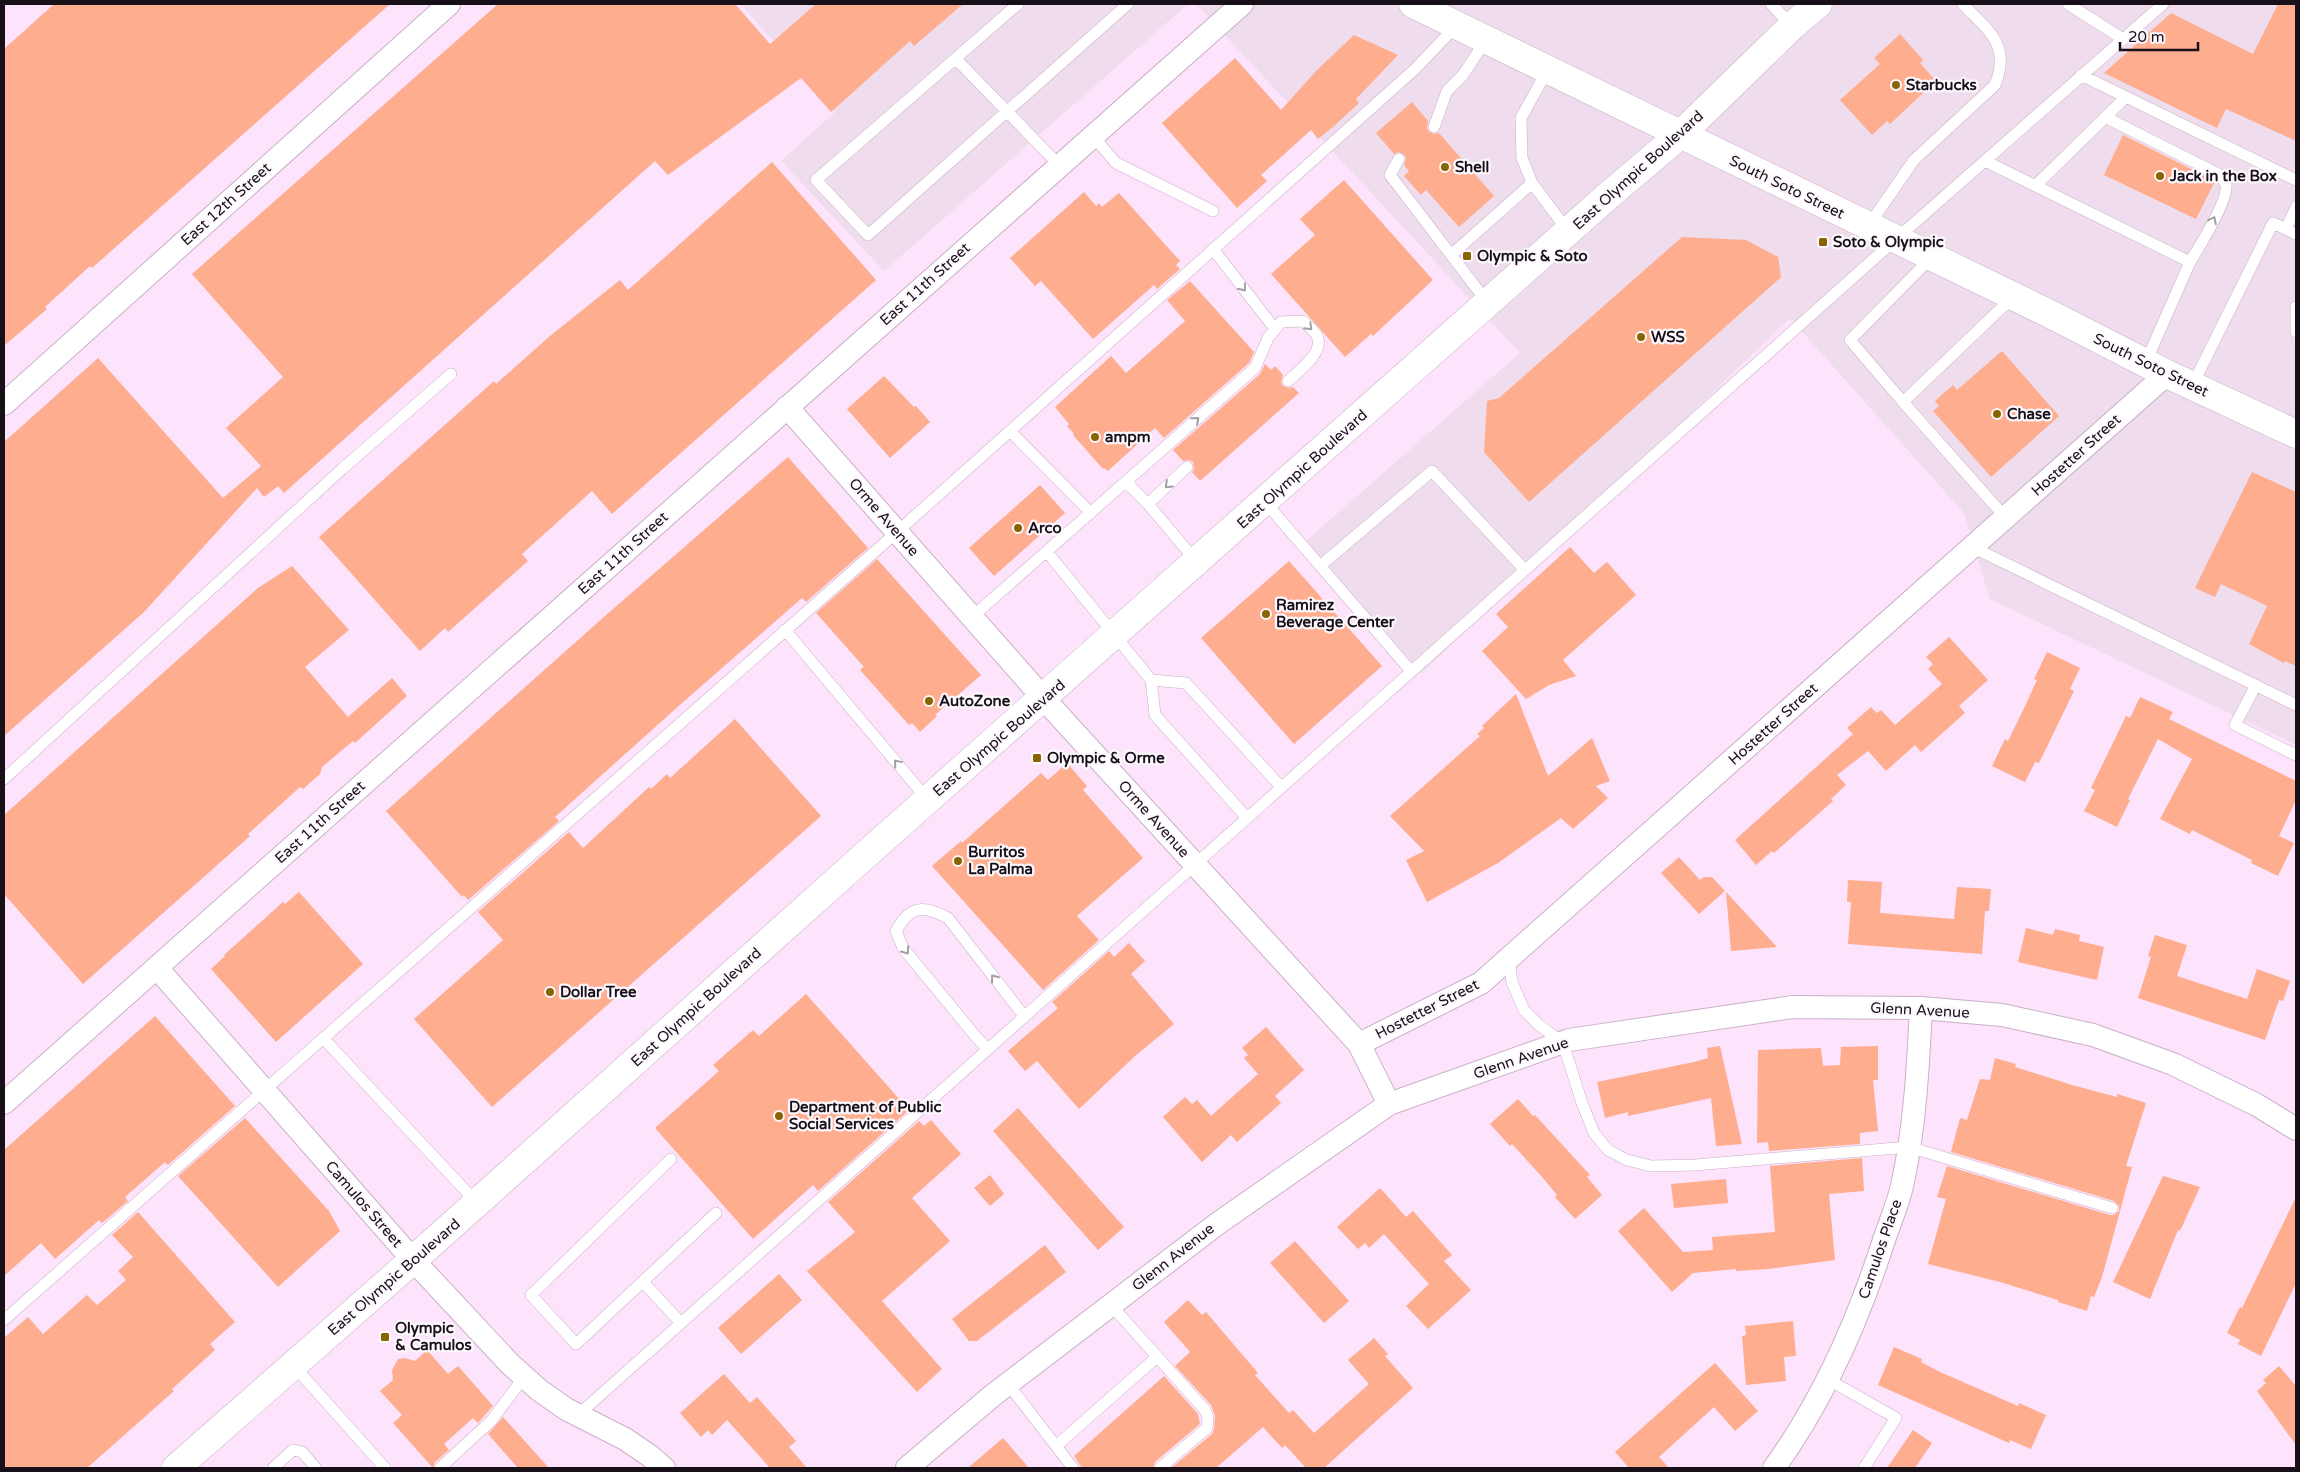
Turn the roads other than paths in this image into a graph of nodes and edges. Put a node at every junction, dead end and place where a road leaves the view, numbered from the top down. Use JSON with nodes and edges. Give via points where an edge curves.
{"nodes":[{"id":1,"x":449,"y":4,"type":"edge"},
{"id":2,"x":1018,"y":4,"type":"edge"},
{"id":3,"x":1128,"y":4,"type":"edge"},
{"id":4,"x":1242,"y":4,"type":"edge"},
{"id":5,"x":1413,"y":4,"type":"edge"},
{"id":6,"x":1771,"y":4,"type":"edge"},
{"id":7,"x":1818,"y":4,"type":"edge"},
{"id":8,"x":1963,"y":4,"type":"edge"},
{"id":9,"x":2163,"y":4,"type":"edge"},
{"id":10,"x":2074,"y":5,"type":"edge"},
{"id":11,"x":1457,"y":25,"type":"junction"},
{"id":12,"x":1792,"y":26,"type":"junction"},
{"id":13,"x":2122,"y":39,"type":"junction"},
{"id":14,"x":1486,"y":40,"type":"junction"},
{"id":15,"x":956,"y":59,"type":"junction"},
{"id":16,"x":1548,"y":69,"type":"junction"},
{"id":17,"x":2081,"y":75,"type":"junction"},
{"id":18,"x":2126,"y":97,"type":"junction"},
{"id":19,"x":1007,"y":112,"type":"junction"},
{"id":20,"x":2105,"y":117,"type":"junction"},
{"id":21,"x":1434,"y":127,"type":"dead end"},
{"id":22,"x":1681,"y":134,"type":"junction"},
{"id":23,"x":1093,"y":136,"type":"junction"},
{"id":24,"x":1399,"y":159,"type":"dead end"},
{"id":25,"x":1985,"y":161,"type":"junction"},
{"id":26,"x":1060,"y":165,"type":"junction"},
{"id":27,"x":2296,"y":180,"type":"edge"},
{"id":28,"x":1532,"y":183,"type":"junction"},
{"id":29,"x":2035,"y":186,"type":"junction"},
{"id":30,"x":2296,"y":207,"type":"edge"},
{"id":31,"x":1213,"y":211,"type":"dead end"},
{"id":32,"x":1868,"y":226,"type":"junction"},
{"id":33,"x":2291,"y":231,"type":"edge"},
{"id":34,"x":1568,"y":232,"type":"junction"},
{"id":35,"x":1895,"y":240,"type":"junction"},
{"id":36,"x":1213,"y":250,"type":"junction"},
{"id":37,"x":1451,"y":255,"type":"junction"},
{"id":38,"x":1932,"y":257,"type":"junction"},
{"id":39,"x":2190,"y":262,"type":"junction"},
{"id":40,"x":2013,"y":297,"type":"junction"},
{"id":41,"x":1488,"y":303,"type":"junction"},
{"id":42,"x":2296,"y":307,"type":"edge"},
{"id":43,"x":1275,"y":329,"type":"junction"},
{"id":44,"x":2296,"y":332,"type":"edge"},
{"id":45,"x":2156,"y":369,"type":"junction"},
{"id":46,"x":451,"y":374,"type":"dead end"},
{"id":47,"x":1288,"y":381,"type":"dead end"},
{"id":48,"x":2192,"y":386,"type":"junction"},
{"id":49,"x":1903,"y":402,"type":"junction"},
{"id":50,"x":4,"y":404,"type":"edge"},
{"id":51,"x":787,"y":407,"type":"junction"},
{"id":52,"x":1010,"y":431,"type":"junction"},
{"id":53,"x":2296,"y":434,"type":"edge"},
{"id":54,"x":1188,"y":467,"type":"dead end"},
{"id":55,"x":1126,"y":482,"type":"junction"},
{"id":56,"x":1265,"y":502,"type":"junction"},
{"id":57,"x":1148,"y":504,"type":"junction"},
{"id":58,"x":1091,"y":513,"type":"junction"},
{"id":59,"x":2006,"y":517,"type":"junction"},
{"id":60,"x":897,"y":532,"type":"junction"},
{"id":61,"x":1972,"y":547,"type":"junction"},
{"id":62,"x":1047,"y":552,"type":"junction"},
{"id":63,"x":1197,"y":562,"type":"junction"},
{"id":64,"x":1320,"y":566,"type":"junction"},
{"id":65,"x":1525,"y":570,"type":"junction"},
{"id":66,"x":972,"y":617,"type":"junction"},
{"id":67,"x":785,"y":630,"type":"junction"},
{"id":68,"x":1116,"y":635,"type":"junction"},
{"id":69,"x":1411,"y":671,"type":"junction"},
{"id":70,"x":1150,"y":680,"type":"junction"},
{"id":71,"x":2256,"y":685,"type":"junction"},
{"id":72,"x":1044,"y":699,"type":"junction"},
{"id":73,"x":2296,"y":705,"type":"edge"},
{"id":74,"x":2296,"y":755,"type":"edge"},
{"id":75,"x":4,"y":779,"type":"edge"},
{"id":76,"x":1281,"y":787,"type":"junction"},
{"id":77,"x":928,"y":800,"type":"junction"},
{"id":78,"x":1247,"y":818,"type":"junction"},
{"id":79,"x":1195,"y":864,"type":"junction"},
{"id":80,"x":1509,"y":958,"type":"junction"},
{"id":81,"x":157,"y":968,"type":"junction"},
{"id":82,"x":1922,"y":1008,"type":"junction"},
{"id":83,"x":1024,"y":1016,"type":"junction"},
{"id":84,"x":323,"y":1038,"type":"junction"},
{"id":85,"x":1563,"y":1042,"type":"junction"},
{"id":86,"x":1359,"y":1044,"type":"junction"},
{"id":87,"x":988,"y":1049,"type":"junction"},
{"id":88,"x":264,"y":1090,"type":"junction"},
{"id":89,"x":4,"y":1103,"type":"edge"},
{"id":90,"x":1389,"y":1104,"type":"junction"},
{"id":91,"x":2296,"y":1128,"type":"edge"},
{"id":92,"x":1909,"y":1147,"type":"junction"},
{"id":93,"x":671,"y":1159,"type":"dead end"},
{"id":94,"x":477,"y":1203,"type":"junction"},
{"id":95,"x":2112,"y":1208,"type":"dead end"},
{"id":96,"x":716,"y":1213,"type":"dead end"},
{"id":97,"x":414,"y":1260,"type":"junction"},
{"id":98,"x":644,"y":1283,"type":"junction"},
{"id":99,"x":1111,"y":1305,"type":"junction"},
{"id":100,"x":4,"y":1320,"type":"edge"},
{"id":101,"x":680,"y":1323,"type":"junction"},
{"id":102,"x":1157,"y":1356,"type":"junction"},
{"id":103,"x":293,"y":1365,"type":"junction"},
{"id":104,"x":524,"y":1376,"type":"junction"},
{"id":105,"x":1829,"y":1380,"type":"junction"},
{"id":106,"x":1008,"y":1384,"type":"junction"},
{"id":107,"x":578,"y":1415,"type":"junction"},
{"id":108,"x":1056,"y":1446,"type":"junction"},
{"id":109,"x":176,"y":1468,"type":"edge"},
{"id":110,"x":273,"y":1468,"type":"edge"},
{"id":111,"x":316,"y":1468,"type":"edge"},
{"id":112,"x":385,"y":1468,"type":"edge"},
{"id":113,"x":440,"y":1468,"type":"edge"},
{"id":114,"x":664,"y":1468,"type":"edge"},
{"id":115,"x":907,"y":1468,"type":"edge"},
{"id":116,"x":1073,"y":1468,"type":"edge"},
{"id":117,"x":1160,"y":1468,"type":"edge"},
{"id":118,"x":1774,"y":1468,"type":"edge"},
{"id":119,"x":1864,"y":1468,"type":"edge"}],
"edges":[{"from":1,"to":50,"type":"street","name":"East 12th Street"},
{"from":2,"to":15,"type":"lane"},
{"from":3,"to":19,"type":"lane"},
{"from":4,"to":23,"type":"street","name":"East 11th Street"},
{"from":5,"to":11,"type":"main road","name":"South Soto Street"},
{"from":6,"to":12,"type":"lane"},
{"from":7,"to":12,"type":"main road","name":"East Olympic Boulevard"},
{"from":8,"to":32,"type":"lane","via":[[1998,41],[1999,75],[1995,85],[1914,160]]},
{"from":9,"to":13,"type":"lane"},
{"from":10,"to":13,"type":"lane"},
{"from":11,"to":14,"type":"main road","name":"South Soto Street"},
{"from":11,"to":36,"type":"lane","via":[[1415,69]]},
{"from":12,"to":22,"type":"main road","name":"East Olympic Boulevard"},
{"from":13,"to":17,"type":"lane"},
{"from":14,"to":16,"type":"main road","name":"South Soto Street"},
{"from":14,"to":21,"type":"lane","via":[[1463,75],[1447,91]]},
{"from":15,"to":19,"type":"lane"},
{"from":15,"to":19,"type":"lane","via":[[816,180],[868,235]]},
{"from":16,"to":22,"type":"main road","name":"South Soto Street"},
{"from":16,"to":28,"type":"lane","via":[[1521,118],[1522,158]]},
{"from":17,"to":18,"type":"lane"},
{"from":17,"to":25,"type":"lane"},
{"from":18,"to":20,"type":"lane"},
{"from":18,"to":27,"type":"lane"},
{"from":19,"to":26,"type":"lane"},
{"from":20,"to":29,"type":"lane"},
{"from":39,"to":20,"type":"lane","one_way":true,"via":[[2225,195],[2226,185],[2220,175]]},
{"from":22,"to":32,"type":"main road","name":"South Soto Street"},
{"from":22,"to":34,"type":"main road","name":"East Olympic Boulevard"},
{"from":23,"to":26,"type":"street","name":"East 11th Street"},
{"from":23,"to":31,"type":"lane","via":[[1116,163]]},
{"from":24,"to":37,"type":"lane","via":[[1390,174]]},
{"from":25,"to":29,"type":"lane"},
{"from":25,"to":35,"type":"lane"},
{"from":26,"to":51,"type":"street","name":"East 11th Street"},
{"from":28,"to":34,"type":"lane"},
{"from":28,"to":37,"type":"lane"},
{"from":29,"to":39,"type":"lane"},
{"from":30,"to":33,"type":"lane"},
{"from":32,"to":35,"type":"main road","name":"South Soto Street"},
{"from":33,"to":48,"type":"lane","via":[[2274,223]]},
{"from":34,"to":41,"type":"main road","name":"East Olympic Boulevard"},
{"from":35,"to":38,"type":"main road","name":"South Soto Street"},
{"from":35,"to":65,"type":"lane"},
{"from":36,"to":43,"type":"lane","one_way":true},
{"from":36,"to":52,"type":"lane"},
{"from":37,"to":41,"type":"lane"},
{"from":38,"to":40,"type":"main road","name":"South Soto Street"},
{"from":38,"to":49,"type":"lane","via":[[1850,340]]},
{"from":39,"to":45,"type":"lane"},
{"from":40,"to":45,"type":"main road","name":"South Soto Street"},
{"from":40,"to":49,"type":"lane"},
{"from":41,"to":56,"type":"main road","name":"East Olympic Boulevard"},
{"from":42,"to":44,"type":"lane"},
{"from":43,"to":47,"type":"lane","one_way":true,"via":[[1281,322],[1303,321],[1317,335],[1318,344],[1309,363]]},
{"from":55,"to":43,"type":"lane","one_way":true,"via":[[1256,368]]},
{"from":45,"to":48,"type":"main road","name":"South Soto Street"},
{"from":45,"to":59,"type":"street","name":"Hostetter Street"},
{"from":46,"to":75,"type":"lane","via":[[335,475]]},
{"from":48,"to":53,"type":"main road","name":"South Soto Street"},
{"from":49,"to":59,"type":"lane"},
{"from":51,"to":60,"type":"street","name":"Orme Avenue"},
{"from":51,"to":81,"type":"street","name":"East 11th Street"},
{"from":52,"to":58,"type":"lane"},
{"from":52,"to":60,"type":"lane"},
{"from":54,"to":57,"type":"lane","one_way":true},
{"from":55,"to":57,"type":"lane"},
{"from":55,"to":58,"type":"lane"},
{"from":56,"to":63,"type":"main road","name":"East Olympic Boulevard"},
{"from":56,"to":64,"type":"lane"},
{"from":57,"to":63,"type":"lane"},
{"from":58,"to":62,"type":"lane"},
{"from":59,"to":61,"type":"street","name":"Hostetter Street"},
{"from":60,"to":66,"type":"street","name":"Orme Avenue"},
{"from":60,"to":67,"type":"lane"},
{"from":61,"to":71,"type":"lane"},
{"from":61,"to":80,"type":"street","name":"Hostetter Street"},
{"from":62,"to":66,"type":"lane"},
{"from":62,"to":68,"type":"lane"},
{"from":63,"to":68,"type":"main road","name":"East Olympic Boulevard"},
{"from":64,"to":65,"type":"lane","via":[[1432,471]]},
{"from":64,"to":69,"type":"lane"},
{"from":65,"to":69,"type":"lane"},
{"from":66,"to":72,"type":"street","name":"Orme Avenue"},
{"from":77,"to":67,"type":"lane","one_way":true},
{"from":67,"to":84,"type":"lane"},
{"from":68,"to":70,"type":"lane"},
{"from":68,"to":72,"type":"main road","name":"East Olympic Boulevard"},
{"from":69,"to":76,"type":"lane"},
{"from":70,"to":76,"type":"lane","via":[[1186,683]]},
{"from":70,"to":78,"type":"lane","via":[[1155,715]]},
{"from":71,"to":73,"type":"lane"},
{"from":71,"to":74,"type":"lane","via":[[2236,726]]},
{"from":72,"to":77,"type":"main road","name":"East Olympic Boulevard"},
{"from":72,"to":79,"type":"street","name":"Orme Avenue"},
{"from":76,"to":78,"type":"lane"},
{"from":77,"to":94,"type":"main road","name":"East Olympic Boulevard"},
{"from":78,"to":79,"type":"lane"},
{"from":79,"to":83,"type":"lane"},
{"from":79,"to":86,"type":"street","name":"Orme Avenue"},
{"from":80,"to":85,"type":"lane","via":[[1512,982],[1524,1010]]},
{"from":80,"to":86,"type":"street","name":"Hostetter Street","via":[[1481,983]]},
{"from":81,"to":88,"type":"street","name":"Camulos Street"},
{"from":81,"to":89,"type":"street","name":"East 11th Street"},
{"from":82,"to":85,"type":"street","name":"Glenn Avenue","via":[[1792,1007]]},
{"from":82,"to":91,"type":"street","name":"Glenn Avenue","via":[[2002,1015],[2093,1035],[2173,1064],[2258,1105]]},
{"from":82,"to":92,"type":"street","name":"Camulos Place","via":[[1917,1095]]},
{"from":83,"to":87,"type":"lane"},
{"from":83,"to":87,"type":"lane","one_way":true,"via":[[948,918],[935,911],[920,909],[910,912],[896,931],[903,948]]},
{"from":84,"to":88,"type":"lane"},
{"from":84,"to":94,"type":"lane"},
{"from":85,"to":90,"type":"street","name":"Glenn Avenue"},
{"from":85,"to":92,"type":"lane","via":[[1594,1134],[1608,1150],[1627,1160],[1651,1166],[1695,1164]]},
{"from":86,"to":90,"type":"street","name":"Orme Avenue"},
{"from":87,"to":101,"type":"lane"},
{"from":88,"to":97,"type":"street","name":"Camulos Street"},
{"from":88,"to":100,"type":"lane"},
{"from":90,"to":99,"type":"street","name":"Glenn Avenue","via":[[1217,1224]]},
{"from":92,"to":95,"type":"lane"},
{"from":92,"to":105,"type":"street","name":"Camulos Place","via":[[1902,1187],[1875,1270]]},
{"from":93,"to":98,"type":"lane","via":[[531,1295],[576,1344]]},
{"from":94,"to":97,"type":"main road","name":"East Olympic Boulevard"},
{"from":96,"to":98,"type":"lane"},
{"from":97,"to":103,"type":"main road","name":"East Olympic Boulevard"},
{"from":97,"to":104,"type":"street","name":"Camulos Street"},
{"from":98,"to":101,"type":"lane"},
{"from":99,"to":102,"type":"lane"},
{"from":99,"to":106,"type":"street","name":"Glenn Avenue"},
{"from":101,"to":107,"type":"lane"},
{"from":102,"to":108,"type":"lane"},
{"from":102,"to":117,"type":"lane","via":[[1206,1410],[1208,1418],[1207,1428]]},
{"from":103,"to":109,"type":"main road","name":"East Olympic Boulevard"},
{"from":103,"to":112,"type":"lane"},
{"from":104,"to":107,"type":"street","name":"Camulos Street","via":[[539,1390]]},
{"from":104,"to":113,"type":"lane","via":[[491,1421]]},
{"from":105,"to":118,"type":"street","name":"Camulos Place"},
{"from":105,"to":119,"type":"lane","via":[[1896,1418]]},
{"from":106,"to":108,"type":"lane"},
{"from":106,"to":115,"type":"street","name":"Glenn Avenue"},
{"from":107,"to":114,"type":"street","name":"Camulos Street","via":[[625,1439]]},
{"from":108,"to":116,"type":"lane"},
{"from":110,"to":111,"type":"lane","via":[[293,1450],[302,1452]]}]}
